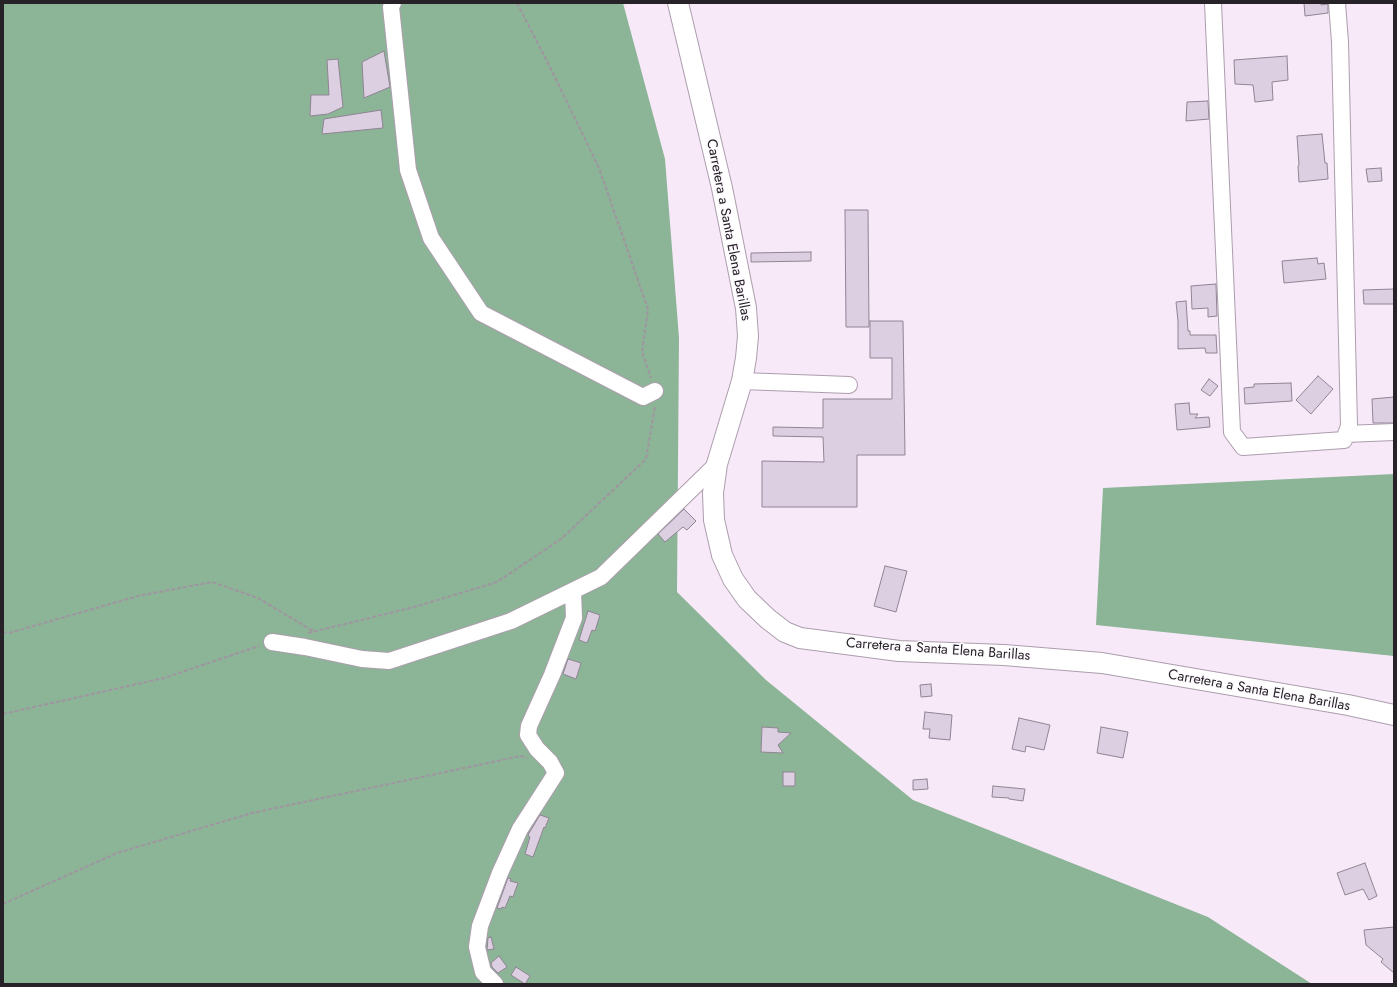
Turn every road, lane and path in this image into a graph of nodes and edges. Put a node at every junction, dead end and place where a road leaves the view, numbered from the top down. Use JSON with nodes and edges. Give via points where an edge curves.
{"nodes":[{"id":1,"x":393,"y":3,"type":"edge"},
{"id":2,"x":517,"y":3,"type":"edge"},
{"id":3,"x":678,"y":3,"type":"edge"},
{"id":4,"x":1213,"y":3,"type":"edge"},
{"id":5,"x":1337,"y":3,"type":"edge"},
{"id":6,"x":742,"y":380,"type":"junction"},
{"id":7,"x":849,"y":385,"type":"dead end"},
{"id":8,"x":655,"y":391,"type":"junction"},
{"id":9,"x":1394,"y":432,"type":"edge"},
{"id":10,"x":1346,"y":434,"type":"junction"},
{"id":11,"x":717,"y":464,"type":"junction"},
{"id":12,"x":573,"y":591,"type":"junction"},
{"id":13,"x":313,"y":631,"type":"junction"},
{"id":14,"x":3,"y":632,"type":"edge"},
{"id":15,"x":306,"y":633,"type":"dead end"},
{"id":16,"x":272,"y":642,"type":"joint"},
{"id":17,"x":3,"y":714,"type":"edge"},
{"id":18,"x":1394,"y":715,"type":"edge"},
{"id":19,"x":552,"y":767,"type":"junction"},
{"id":20,"x":3,"y":904,"type":"edge"},
{"id":21,"x":495,"y":984,"type":"edge"}],
"edges":[{"from":1,"to":8,"type":"street","via":[[408,170],[431,238],[481,313],[643,397]]},
{"from":2,"to":8,"type":"path","via":[[599,168],[648,310],[642,352]]},
{"from":3,"to":6,"type":"main road","name":"Carretera a Santa Elena Barillas","via":[[722,188],[746,308],[748,336]]},
{"from":4,"to":10,"type":"street","via":[[1232,432],[1243,447],[1344,440]]},
{"from":5,"to":10,"type":"street","via":[[1349,426]]},
{"from":6,"to":7,"type":"street"},
{"from":6,"to":11,"type":"main road","name":"Carretera a Santa Elena Barillas"},
{"from":8,"to":13,"type":"path","via":[[646,459],[561,539],[497,582],[418,606]]},
{"from":9,"to":10,"type":"street"},
{"from":11,"to":12,"type":"street","via":[[601,577]]},
{"from":11,"to":18,"type":"main road","name":"Carretera a Santa Elena Barillas","via":[[714,520],[722,555],[733,579],[747,599],[768,619],[785,632],[800,638],[898,650],[1102,663]]},
{"from":12,"to":16,"type":"street","via":[[511,621],[389,662]]},
{"from":12,"to":19,"type":"street","via":[[574,618],[529,726],[528,735]]},
{"from":13,"to":14,"type":"path","via":[[258,598],[212,582],[138,596],[9,633]]},
{"from":13,"to":15,"type":"path"},
{"from":16,"to":17,"type":"path","via":[[164,678]]},
{"from":19,"to":20,"type":"path","via":[[520,756],[252,813],[117,853]]},
{"from":19,"to":21,"type":"street","via":[[556,774],[520,829],[480,926],[477,947],[483,972]]}]}
